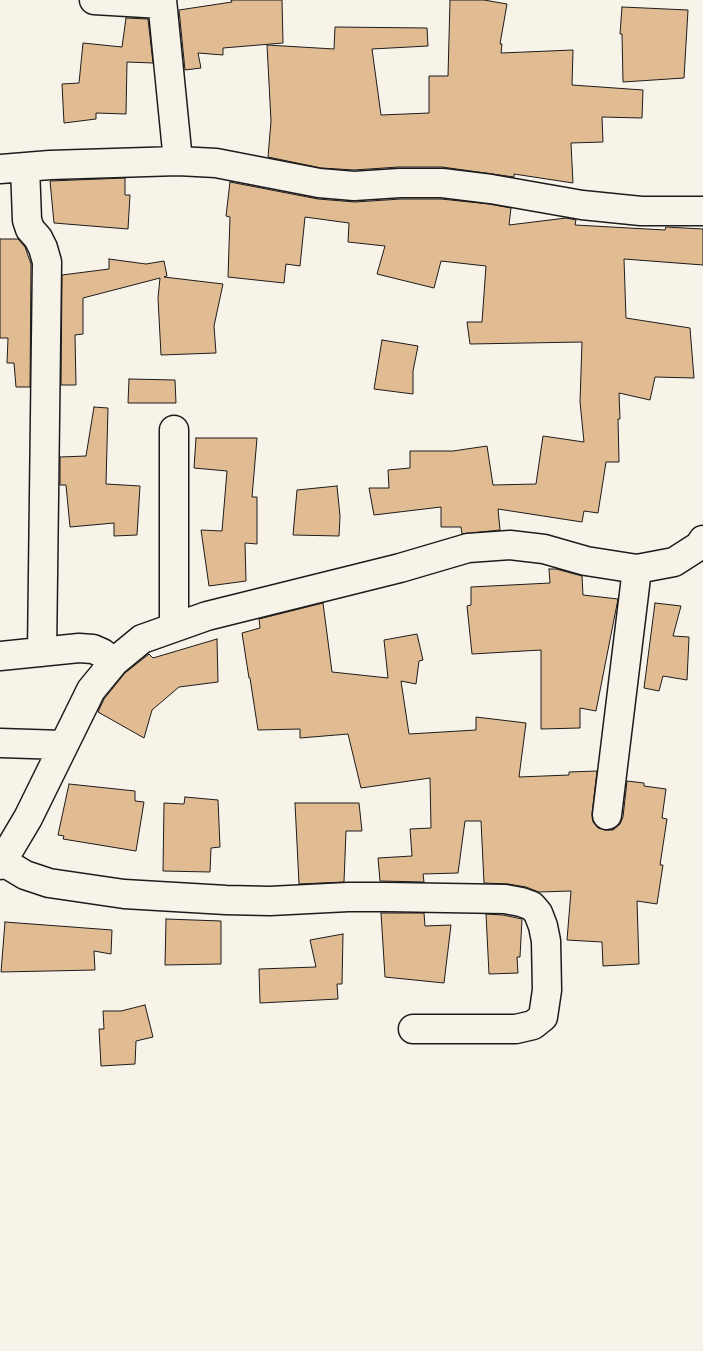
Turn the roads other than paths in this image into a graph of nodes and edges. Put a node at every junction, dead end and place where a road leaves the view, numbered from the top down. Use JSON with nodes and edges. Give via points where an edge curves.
{"nodes":[{"id":1,"x":94,"y":0,"type":"edge"},
{"id":2,"x":162,"y":2,"type":"edge"},
{"id":3,"x":178,"y":161,"type":"junction"},
{"id":4,"x":13,"y":168,"type":"edge"},
{"id":5,"x":703,"y":211,"type":"edge"},
{"id":6,"x":174,"y":430,"type":"dead end"},
{"id":7,"x":703,"y":540,"type":"edge"},
{"id":8,"x":637,"y":569,"type":"junction"},
{"id":9,"x":174,"y":627,"type":"junction"},
{"id":10,"x":42,"y":652,"type":"junction"},
{"id":11,"x":0,"y":656,"type":"edge"},
{"id":12,"x":114,"y":662,"type":"junction"},
{"id":13,"x":0,"y":743,"type":"edge"},
{"id":14,"x":63,"y":745,"type":"junction"},
{"id":15,"x":607,"y":815,"type":"dead end"},
{"id":16,"x":1,"y":864,"type":"edge"},
{"id":17,"x":414,"y":1029,"type":"dead end"}],
"edges":[{"from":1,"to":2,"type":"street"},
{"from":2,"to":3,"type":"street"},
{"from":3,"to":4,"type":"street"},
{"from":3,"to":5,"type":"street","via":[[216,163],[319,183],[354,186],[442,183],[641,212]]},
{"from":4,"to":10,"type":"street","via":[[30,229],[43,248],[46,262]]},
{"from":6,"to":9,"type":"street"},
{"from":7,"to":8,"type":"street","via":[[674,562]]},
{"from":8,"to":9,"type":"street","via":[[586,561],[544,549],[510,545],[468,548]]},
{"from":8,"to":15,"type":"street"},
{"from":9,"to":12,"type":"street","via":[[142,640]]},
{"from":10,"to":11,"type":"street"},
{"from":10,"to":12,"type":"street","via":[[93,649]]},
{"from":12,"to":14,"type":"street","via":[[91,690]]},
{"from":13,"to":14,"type":"street"},
{"from":14,"to":16,"type":"street","via":[[28,818]]},
{"from":16,"to":17,"type":"street","via":[[49,883],[124,894],[270,901],[367,897],[505,899],[532,906],[538,913],[546,941],[547,990],[543,1017],[533,1026],[516,1029]]}]}
